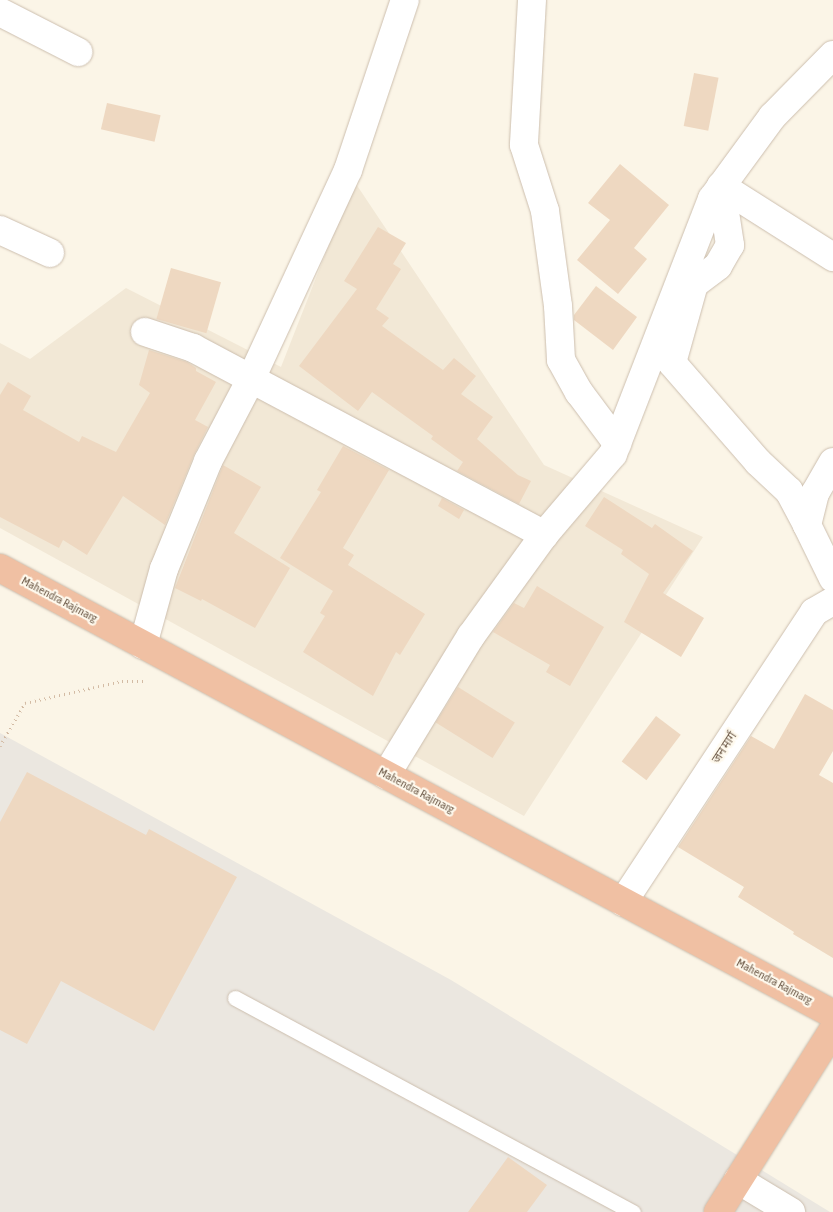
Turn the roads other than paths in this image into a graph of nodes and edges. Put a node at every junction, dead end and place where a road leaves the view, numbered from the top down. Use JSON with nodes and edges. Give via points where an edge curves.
{"nodes":[{"id":1,"x":405,"y":0,"type":"edge"},
{"id":2,"x":532,"y":0,"type":"edge"},
{"id":3,"x":0,"y":12,"type":"edge"},
{"id":4,"x":78,"y":52,"type":"dead end"},
{"id":5,"x":833,"y":55,"type":"edge"},
{"id":6,"x":721,"y":186,"type":"junction"},
{"id":7,"x":0,"y":230,"type":"edge"},
{"id":8,"x":50,"y":253,"type":"dead end"},
{"id":9,"x":833,"y":257,"type":"edge"},
{"id":10,"x":145,"y":332,"type":"dead end"},
{"id":11,"x":251,"y":379,"type":"junction"},
{"id":12,"x":617,"y":443,"type":"junction"},
{"id":13,"x":833,"y":462,"type":"edge"},
{"id":14,"x":807,"y":525,"type":"junction"},
{"id":15,"x":544,"y":535,"type":"junction"},
{"id":16,"x":0,"y":568,"type":"edge"},
{"id":17,"x":833,"y":578,"type":"edge"},
{"id":18,"x":833,"y":601,"type":"edge"},
{"id":19,"x":143,"y":645,"type":"junction"},
{"id":20,"x":386,"y":775,"type":"junction"},
{"id":21,"x":623,"y":902,"type":"junction"},
{"id":22,"x":235,"y":998,"type":"dead end"},
{"id":23,"x":833,"y":1014,"type":"edge"},
{"id":24,"x":833,"y":1030,"type":"edge"},
{"id":25,"x":738,"y":1180,"type":"junction"},
{"id":26,"x":633,"y":1212,"type":"edge"},
{"id":27,"x":718,"y":1212,"type":"edge"},
{"id":28,"x":791,"y":1212,"type":"edge"}],
"edges":[{"from":1,"to":11,"type":"street","via":[[348,170]]},
{"from":2,"to":12,"type":"street","via":[[524,145],[544,211],[558,306],[561,360]]},
{"from":3,"to":4,"type":"street"},
{"from":5,"to":6,"type":"street","via":[[772,117]]},
{"from":6,"to":9,"type":"street"},
{"from":6,"to":12,"type":"street","via":[[712,199]]},
{"from":6,"to":14,"type":"street","via":[[730,245],[718,266],[694,284],[672,363],[758,462],[789,491]]},
{"from":7,"to":8,"type":"street"},
{"from":10,"to":11,"type":"street","via":[[193,348]]},
{"from":11,"to":15,"type":"street"},
{"from":11,"to":19,"type":"street","via":[[208,461],[164,569]]},
{"from":12,"to":15,"type":"street","via":[[613,454]]},
{"from":13,"to":14,"type":"street","via":[[815,493]]},
{"from":14,"to":17,"type":"street"},
{"from":15,"to":20,"type":"street","via":[[471,636]]},
{"from":16,"to":19,"type":"highway","name":"Mahendra Rajmarg"},
{"from":18,"to":21,"type":"street","name":"जन मार्ग","via":[[814,612]]},
{"from":19,"to":20,"type":"highway","name":"Mahendra Rajmarg"},
{"from":20,"to":21,"type":"highway","name":"Mahendra Rajmarg"},
{"from":21,"to":23,"type":"highway","name":"Mahendra Rajmarg"},
{"from":22,"to":26,"type":"lane"},
{"from":24,"to":25,"type":"highway"},
{"from":25,"to":27,"type":"highway"},
{"from":25,"to":28,"type":"street"}]}
